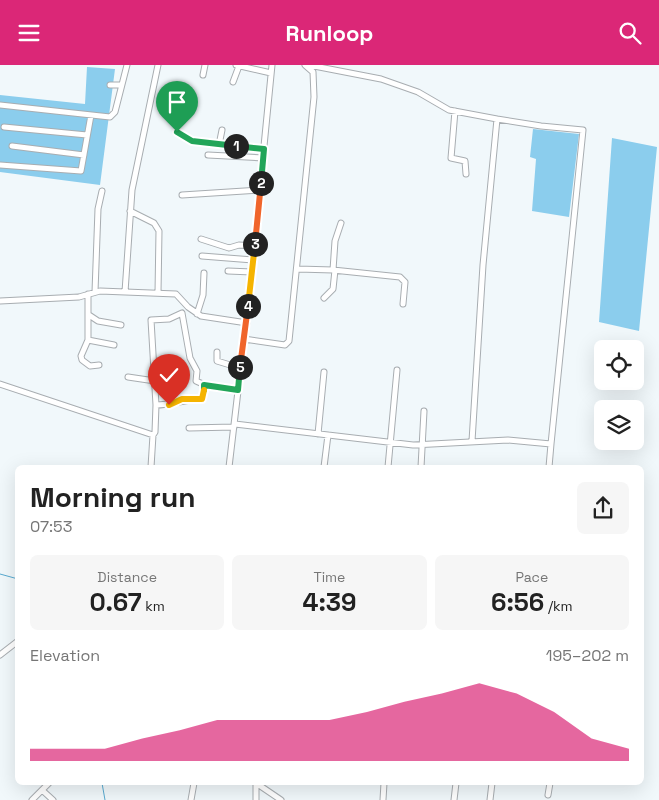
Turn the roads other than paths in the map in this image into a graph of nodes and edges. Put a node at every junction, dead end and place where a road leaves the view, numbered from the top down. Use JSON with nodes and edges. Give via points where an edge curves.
{"nodes":[{"id":1,"x":127,"y":65,"type":"edge"},
{"id":2,"x":158,"y":65,"type":"edge"},
{"id":3,"x":206,"y":65,"type":"edge"},
{"id":4,"x":238,"y":65,"type":"edge"},
{"id":5,"x":272,"y":65,"type":"edge"},
{"id":6,"x":305,"y":65,"type":"edge"},
{"id":7,"x":309,"y":65,"type":"edge"},
{"id":8,"x":332,"y":67,"type":"edge"},
{"id":9,"x":324,"y":68,"type":"junction"},
{"id":10,"x":313,"y":71,"type":"junction"},
{"id":11,"x":271,"y":73,"type":"junction"},
{"id":12,"x":203,"y":75,"type":"dead end"},
{"id":13,"x":233,"y":81,"type":"dead end"},
{"id":14,"x":110,"y":85,"type":"dead end"},
{"id":15,"x":121,"y":85,"type":"junction"},
{"id":16,"x":0,"y":105,"type":"edge"},
{"id":17,"x":455,"y":111,"type":"junction"},
{"id":18,"x":91,"y":115,"type":"junction"},
{"id":19,"x":497,"y":119,"type":"junction"},
{"id":20,"x":4,"y":127,"type":"dead end"},
{"id":21,"x":222,"y":130,"type":"dead end"},
{"id":22,"x":177,"y":132,"type":"dead end"},
{"id":23,"x":87,"y":135,"type":"junction"},
{"id":24,"x":219,"y":145,"type":"junction"},
{"id":25,"x":12,"y":146,"type":"dead end"},
{"id":26,"x":264,"y":149,"type":"junction"},
{"id":27,"x":84,"y":155,"type":"junction"},
{"id":28,"x":208,"y":155,"type":"dead end"},
{"id":29,"x":263,"y":158,"type":"junction"},
{"id":30,"x":0,"y":165,"type":"edge"},
{"id":31,"x":466,"y":174,"type":"dead end"},
{"id":32,"x":260,"y":190,"type":"junction"},
{"id":33,"x":102,"y":191,"type":"dead end"},
{"id":34,"x":182,"y":195,"type":"dead end"},
{"id":35,"x":130,"y":211,"type":"junction"},
{"id":36,"x":341,"y":223,"type":"dead end"},
{"id":37,"x":201,"y":239,"type":"dead end"},
{"id":38,"x":254,"y":246,"type":"junction"},
{"id":39,"x":202,"y":256,"type":"dead end"},
{"id":40,"x":253,"y":260,"type":"junction"},
{"id":41,"x":298,"y":269,"type":"junction"},
{"id":42,"x":334,"y":270,"type":"junction"},
{"id":43,"x":228,"y":271,"type":"dead end"},
{"id":44,"x":252,"y":272,"type":"junction"},
{"id":45,"x":204,"y":273,"type":"dead end"},
{"id":46,"x":96,"y":291,"type":"junction"},
{"id":47,"x":125,"y":292,"type":"junction"},
{"id":48,"x":158,"y":293,"type":"junction"},
{"id":49,"x":88,"y":294,"type":"junction"},
{"id":50,"x":324,"y":298,"type":"dead end"},
{"id":51,"x":0,"y":301,"type":"edge"},
{"id":52,"x":403,"y":304,"type":"dead end"},
{"id":53,"x":188,"y":307,"type":"junction"},
{"id":54,"x":182,"y":313,"type":"junction"},
{"id":55,"x":88,"y":315,"type":"junction"},
{"id":56,"x":197,"y":315,"type":"junction"},
{"id":57,"x":247,"y":323,"type":"junction"},
{"id":58,"x":121,"y":325,"type":"dead end"},
{"id":59,"x":244,"y":339,"type":"junction"},
{"id":60,"x":88,"y":340,"type":"junction"},
{"id":61,"x":114,"y":345,"type":"dead end"},
{"id":62,"x":217,"y":352,"type":"dead end"},
{"id":63,"x":99,"y":365,"type":"dead end"},
{"id":64,"x":240,"y":368,"type":"junction"},
{"id":65,"x":397,"y":370,"type":"dead end"},
{"id":66,"x":324,"y":372,"type":"dead end"},
{"id":67,"x":128,"y":377,"type":"dead end"},
{"id":68,"x":154,"y":381,"type":"junction"},
{"id":69,"x":0,"y":384,"type":"edge"},
{"id":70,"x":204,"y":385,"type":"junction"},
{"id":71,"x":238,"y":390,"type":"junction"},
{"id":72,"x":156,"y":405,"type":"junction"},
{"id":73,"x":424,"y":411,"type":"dead end"},
{"id":74,"x":234,"y":427,"type":"junction"},
{"id":75,"x":189,"y":428,"type":"dead end"},
{"id":76,"x":318,"y":434,"type":"junction"},
{"id":77,"x":153,"y":435,"type":"junction"},
{"id":78,"x":328,"y":435,"type":"junction"},
{"id":79,"x":472,"y":441,"type":"junction"},
{"id":80,"x":389,"y":442,"type":"junction"},
{"id":81,"x":551,"y":444,"type":"junction"},
{"id":82,"x":422,"y":445,"type":"junction"},
{"id":83,"x":151,"y":465,"type":"edge"},
{"id":84,"x":228,"y":465,"type":"edge"},
{"id":85,"x":324,"y":465,"type":"edge"},
{"id":86,"x":388,"y":465,"type":"edge"},
{"id":87,"x":421,"y":465,"type":"edge"},
{"id":88,"x":549,"y":465,"type":"edge"},
{"id":89,"x":15,"y":643,"type":"edge"},
{"id":90,"x":0,"y":655,"type":"edge"},
{"id":91,"x":47,"y":785,"type":"edge"},
{"id":92,"x":194,"y":785,"type":"edge"},
{"id":93,"x":256,"y":785,"type":"edge"},
{"id":94,"x":259,"y":785,"type":"edge"},
{"id":95,"x":384,"y":785,"type":"edge"},
{"id":96,"x":456,"y":785,"type":"edge"},
{"id":97,"x":492,"y":785,"type":"edge"},
{"id":98,"x":550,"y":785,"type":"edge"},
{"id":99,"x":42,"y":790,"type":"junction"},
{"id":100,"x":548,"y":795,"type":"dead end"},
{"id":101,"x":32,"y":800,"type":"edge"},
{"id":102,"x":53,"y":800,"type":"edge"},
{"id":103,"x":192,"y":800,"type":"edge"},
{"id":104,"x":256,"y":800,"type":"edge"},
{"id":105,"x":281,"y":800,"type":"edge"},
{"id":106,"x":383,"y":800,"type":"edge"},
{"id":107,"x":454,"y":800,"type":"edge"},
{"id":108,"x":490,"y":800,"type":"edge"}],
"edges":[{"from":1,"to":15,"type":"street"},
{"from":2,"to":35,"type":"street"},
{"from":3,"to":12,"type":"street"},
{"from":4,"to":11,"type":"street"},
{"from":4,"to":13,"type":"street"},
{"from":5,"to":11,"type":"street"},
{"from":6,"to":10,"type":"street"},
{"from":7,"to":9,"type":"street"},
{"from":8,"to":9,"type":"street"},
{"from":8,"to":17,"type":"street","via":[[381,79]]},
{"from":9,"to":10,"type":"street"},
{"from":10,"to":41,"type":"street","via":[[314,97]]},
{"from":11,"to":26,"type":"street"},
{"from":14,"to":15,"type":"street"},
{"from":15,"to":18,"type":"street","via":[[113,115]]},
{"from":16,"to":18,"type":"street"},
{"from":17,"to":19,"type":"street"},
{"from":17,"to":31,"type":"street","via":[[451,158],[465,161]]},
{"from":18,"to":23,"type":"street"},
{"from":19,"to":79,"type":"street","via":[[482,274]]},
{"from":19,"to":81,"type":"street","via":[[583,130]]},
{"from":20,"to":23,"type":"street"},
{"from":21,"to":24,"type":"street"},
{"from":22,"to":24,"type":"street","via":[[192,141]]},
{"from":23,"to":27,"type":"street"},
{"from":24,"to":26,"type":"street"},
{"from":25,"to":27,"type":"street"},
{"from":26,"to":29,"type":"street"},
{"from":27,"to":30,"type":"street","via":[[78,172]]},
{"from":28,"to":29,"type":"street"},
{"from":29,"to":32,"type":"street"},
{"from":32,"to":34,"type":"street"},
{"from":32,"to":38,"type":"street"},
{"from":33,"to":46,"type":"street","via":[[98,209]]},
{"from":35,"to":47,"type":"street"},
{"from":35,"to":48,"type":"street","via":[[158,228]]},
{"from":36,"to":42,"type":"street","via":[[335,241]]},
{"from":37,"to":38,"type":"street","via":[[229,248]]},
{"from":38,"to":40,"type":"street"},
{"from":39,"to":40,"type":"street"},
{"from":40,"to":44,"type":"street"},
{"from":41,"to":42,"type":"street"},
{"from":41,"to":59,"type":"street","via":[[288,343]]},
{"from":42,"to":50,"type":"street","via":[[333,289]]},
{"from":42,"to":52,"type":"street","via":[[400,277],[405,282]]},
{"from":43,"to":44,"type":"street"},
{"from":44,"to":57,"type":"street"},
{"from":45,"to":56,"type":"street","via":[[203,295]]},
{"from":46,"to":47,"type":"street"},
{"from":46,"to":49,"type":"street"},
{"from":47,"to":48,"type":"street"},
{"from":48,"to":53,"type":"street","via":[[178,294]]},
{"from":49,"to":51,"type":"street"},
{"from":49,"to":55,"type":"street"},
{"from":53,"to":54,"type":"street"},
{"from":53,"to":56,"type":"street"},
{"from":54,"to":68,"type":"street","via":[[169,319],[151,319]]},
{"from":54,"to":70,"type":"street","via":[[190,358],[197,371],[196,381]]},
{"from":55,"to":58,"type":"street","via":[[98,321]]},
{"from":55,"to":60,"type":"street"},
{"from":56,"to":57,"type":"street"},
{"from":57,"to":59,"type":"street"},
{"from":59,"to":64,"type":"street"},
{"from":60,"to":61,"type":"street"},
{"from":60,"to":63,"type":"street","via":[[82,360],[90,366]]},
{"from":62,"to":64,"type":"street","via":[[217,361]]},
{"from":64,"to":71,"type":"street"},
{"from":65,"to":80,"type":"street"},
{"from":66,"to":76,"type":"street"},
{"from":67,"to":68,"type":"street"},
{"from":68,"to":72,"type":"street"},
{"from":69,"to":77,"type":"street"},
{"from":70,"to":71,"type":"street"},
{"from":70,"to":72,"type":"street","via":[[202,399],[182,399],[169,405]]},
{"from":71,"to":74,"type":"street"},
{"from":72,"to":77,"type":"street"},
{"from":73,"to":82,"type":"street"},
{"from":74,"to":75,"type":"street"},
{"from":74,"to":76,"type":"street"},
{"from":74,"to":84,"type":"street"},
{"from":76,"to":78,"type":"street"},
{"from":77,"to":83,"type":"street"},
{"from":78,"to":80,"type":"street"},
{"from":78,"to":85,"type":"street"},
{"from":79,"to":81,"type":"street"},
{"from":79,"to":82,"type":"street"},
{"from":80,"to":82,"type":"street"},
{"from":80,"to":86,"type":"street"},
{"from":81,"to":88,"type":"street"},
{"from":82,"to":87,"type":"street"},
{"from":89,"to":90,"type":"street"},
{"from":91,"to":99,"type":"street"},
{"from":92,"to":103,"type":"street"},
{"from":93,"to":104,"type":"street"},
{"from":94,"to":105,"type":"street"},
{"from":95,"to":106,"type":"street"},
{"from":96,"to":107,"type":"street"},
{"from":97,"to":108,"type":"street"},
{"from":98,"to":100,"type":"street"},
{"from":99,"to":101,"type":"street"},
{"from":99,"to":102,"type":"street"}]}
